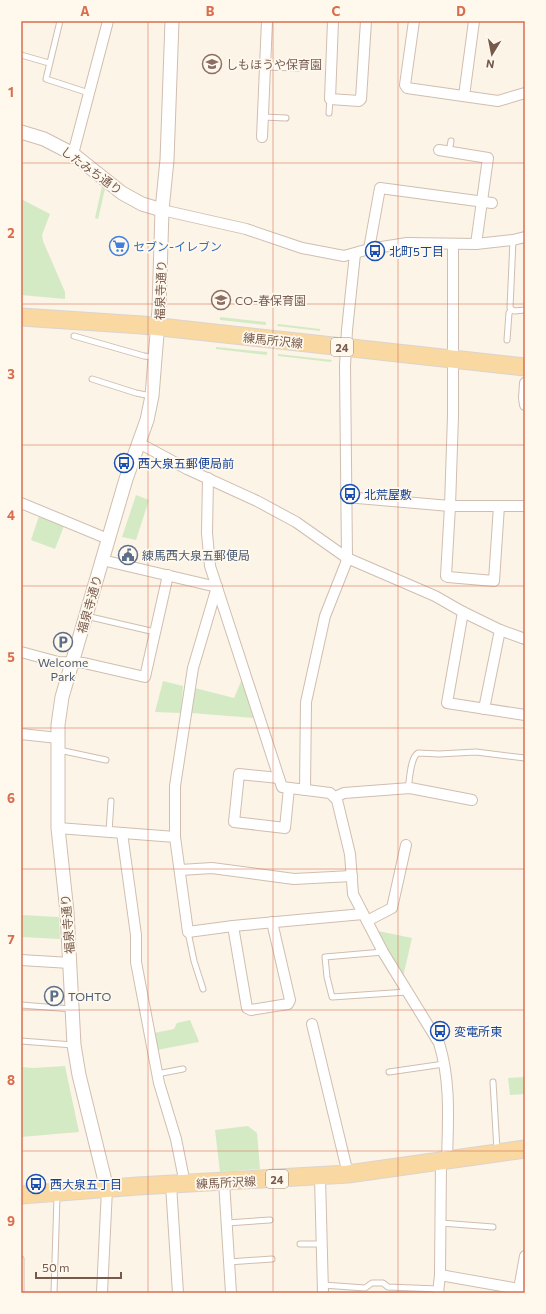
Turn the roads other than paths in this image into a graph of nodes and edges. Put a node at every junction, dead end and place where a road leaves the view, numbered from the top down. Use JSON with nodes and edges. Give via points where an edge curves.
{"nodes":[{"id":1,"x":60,"y":21,"type":"edge"},
{"id":2,"x":108,"y":21,"type":"edge"},
{"id":3,"x":172,"y":21,"type":"edge"},
{"id":4,"x":267,"y":21,"type":"edge"},
{"id":5,"x":333,"y":21,"type":"edge"},
{"id":6,"x":366,"y":21,"type":"edge"},
{"id":7,"x":414,"y":21,"type":"edge"},
{"id":8,"x":474,"y":21,"type":"edge"},
{"id":9,"x":21,"y":55,"type":"edge"},
{"id":10,"x":49,"y":63,"type":"junction"},
{"id":11,"x":265,"y":66,"type":"junction"},
{"id":12,"x":300,"y":68,"type":"dead end"},
{"id":13,"x":89,"y":93,"type":"junction"},
{"id":14,"x":525,"y":93,"type":"edge"},
{"id":15,"x":464,"y":96,"type":"junction"},
{"id":16,"x":330,"y":99,"type":"junction"},
{"id":17,"x":329,"y":113,"type":"dead end"},
{"id":18,"x":263,"y":117,"type":"junction"},
{"id":19,"x":286,"y":118,"type":"dead end"},
{"id":20,"x":21,"y":132,"type":"edge"},
{"id":21,"x":262,"y":137,"type":"dead end"},
{"id":22,"x":451,"y":141,"type":"dead end"},
{"id":23,"x":444,"y":151,"type":"joint"},
{"id":24,"x":73,"y":154,"type":"junction"},
{"id":25,"x":487,"y":203,"type":"junction"},
{"id":26,"x":162,"y":210,"type":"junction"},
{"id":27,"x":525,"y":237,"type":"edge"},
{"id":28,"x":513,"y":240,"type":"junction"},
{"id":29,"x":453,"y":244,"type":"junction"},
{"id":30,"x":476,"y":244,"type":"junction"},
{"id":31,"x":369,"y":249,"type":"junction"},
{"id":32,"x":355,"y":254,"type":"junction"},
{"id":33,"x":511,"y":310,"type":"junction"},
{"id":34,"x":525,"y":310,"type":"edge"},
{"id":35,"x":21,"y":317,"type":"edge"},
{"id":36,"x":158,"y":326,"type":"junction"},
{"id":37,"x":74,"y":336,"type":"dead end"},
{"id":38,"x":507,"y":340,"type":"dead end"},
{"id":39,"x":346,"y":348,"type":"junction"},
{"id":40,"x":156,"y":357,"type":"junction"},
{"id":41,"x":452,"y":360,"type":"junction"},
{"id":42,"x":525,"y":368,"type":"edge"},
{"id":43,"x":92,"y":379,"type":"dead end"},
{"id":44,"x":525,"y":383,"type":"edge"},
{"id":45,"x":152,"y":396,"type":"junction"},
{"id":46,"x":525,"y":405,"type":"edge"},
{"id":47,"x":139,"y":443,"type":"junction"},
{"id":48,"x":208,"y":478,"type":"junction"},
{"id":49,"x":346,"y":497,"type":"junction"},
{"id":50,"x":21,"y":503,"type":"edge"},
{"id":51,"x":450,"y":506,"type":"junction"},
{"id":52,"x":499,"y":506,"type":"junction"},
{"id":53,"x":525,"y":506,"type":"edge"},
{"id":54,"x":108,"y":539,"type":"junction"},
{"id":55,"x":347,"y":558,"type":"junction"},
{"id":56,"x":102,"y":560,"type":"junction"},
{"id":57,"x":168,"y":575,"type":"junction"},
{"id":58,"x":217,"y":586,"type":"junction"},
{"id":59,"x":463,"y":612,"type":"junction"},
{"id":60,"x":86,"y":616,"type":"junction"},
{"id":61,"x":500,"y":630,"type":"junction"},
{"id":62,"x":156,"y":632,"type":"junction"},
{"id":63,"x":525,"y":639,"type":"edge"},
{"id":64,"x":21,"y":652,"type":"edge"},
{"id":65,"x":72,"y":662,"type":"junction"},
{"id":66,"x":484,"y":709,"type":"junction"},
{"id":67,"x":525,"y":715,"type":"edge"},
{"id":68,"x":21,"y":734,"type":"edge"},
{"id":69,"x":58,"y":744,"type":"junction"},
{"id":70,"x":525,"y":758,"type":"edge"},
{"id":71,"x":106,"y":760,"type":"dead end"},
{"id":72,"x":279,"y":778,"type":"junction"},
{"id":73,"x":289,"y":788,"type":"junction"},
{"id":74,"x":408,"y":788,"type":"junction"},
{"id":75,"x":305,"y":790,"type":"junction"},
{"id":76,"x":335,"y":797,"type":"junction"},
{"id":77,"x":472,"y":800,"type":"dead end"},
{"id":78,"x":111,"y":801,"type":"dead end"},
{"id":79,"x":58,"y":828,"type":"junction"},
{"id":80,"x":109,"y":832,"type":"junction"},
{"id":81,"x":122,"y":833,"type":"junction"},
{"id":82,"x":175,"y":837,"type":"junction"},
{"id":83,"x":406,"y":845,"type":"dead end"},
{"id":84,"x":180,"y":870,"type":"junction"},
{"id":85,"x":352,"y":876,"type":"junction"},
{"id":86,"x":365,"y":917,"type":"junction"},
{"id":87,"x":272,"y":922,"type":"junction"},
{"id":88,"x":233,"y":926,"type":"junction"},
{"id":89,"x":188,"y":932,"type":"junction"},
{"id":90,"x":384,"y":952,"type":"junction"},
{"id":91,"x":21,"y":960,"type":"edge"},
{"id":92,"x":70,"y":963,"type":"junction"},
{"id":93,"x":204,"y":989,"type":"dead end"},
{"id":94,"x":407,"y":992,"type":"junction"},
{"id":95,"x":21,"y":1005,"type":"edge"},
{"id":96,"x":72,"y":1009,"type":"junction"},
{"id":97,"x":312,"y":1024,"type":"dead end"},
{"id":98,"x":21,"y":1041,"type":"edge"},
{"id":99,"x":74,"y":1045,"type":"junction"},
{"id":100,"x":444,"y":1064,"type":"junction"},
{"id":101,"x":183,"y":1069,"type":"dead end"},
{"id":102,"x":389,"y":1072,"type":"dead end"},
{"id":103,"x":157,"y":1074,"type":"junction"},
{"id":104,"x":493,"y":1082,"type":"dead end"},
{"id":105,"x":525,"y":1149,"type":"edge"},
{"id":106,"x":497,"y":1152,"type":"junction"},
{"id":107,"x":444,"y":1161,"type":"junction"},
{"id":108,"x":348,"y":1174,"type":"junction"},
{"id":109,"x":320,"y":1177,"type":"junction"},
{"id":110,"x":224,"y":1181,"type":"junction"},
{"id":111,"x":178,"y":1184,"type":"junction"},
{"id":112,"x":107,"y":1189,"type":"junction"},
{"id":113,"x":58,"y":1192,"type":"junction"},
{"id":114,"x":21,"y":1195,"type":"edge"},
{"id":115,"x":270,"y":1220,"type":"dead end"},
{"id":116,"x":227,"y":1223,"type":"junction"},
{"id":117,"x":441,"y":1223,"type":"junction"},
{"id":118,"x":493,"y":1227,"type":"dead end"},
{"id":119,"x":300,"y":1244,"type":"dead end"},
{"id":120,"x":322,"y":1244,"type":"junction"},
{"id":121,"x":525,"y":1256,"type":"edge"},
{"id":122,"x":21,"y":1259,"type":"edge"},
{"id":123,"x":272,"y":1259,"type":"dead end"},
{"id":124,"x":229,"y":1262,"type":"junction"},
{"id":125,"x":440,"y":1275,"type":"junction"},
{"id":126,"x":323,"y":1289,"type":"edge"},
{"id":127,"x":21,"y":1290,"type":"edge"},
{"id":128,"x":522,"y":1290,"type":"edge"},
{"id":129,"x":438,"y":1291,"type":"edge"},
{"id":130,"x":54,"y":1293,"type":"edge"},
{"id":131,"x":102,"y":1293,"type":"edge"},
{"id":132,"x":178,"y":1293,"type":"edge"},
{"id":133,"x":231,"y":1293,"type":"edge"}],
"edges":[{"from":1,"to":10,"type":"lane"},
{"from":2,"to":13,"type":"street"},
{"from":3,"to":26,"type":"street","name":"福泉寺通り"},
{"from":4,"to":11,"type":"street"},
{"from":5,"to":16,"type":"street"},
{"from":6,"to":16,"type":"street","via":[[361,99]]},
{"from":7,"to":15,"type":"street","via":[[405,87]]},
{"from":8,"to":15,"type":"street"},
{"from":9,"to":10,"type":"lane"},
{"from":10,"to":13,"type":"lane","via":[[46,79]]},
{"from":11,"to":12,"type":"lane"},
{"from":11,"to":18,"type":"street"},
{"from":13,"to":24,"type":"street"},
{"from":14,"to":15,"type":"street","via":[[498,101]]},
{"from":16,"to":17,"type":"lane"},
{"from":18,"to":19,"type":"lane"},
{"from":18,"to":21,"type":"street"},
{"from":20,"to":24,"type":"street","name":"したみち通り"},
{"from":22,"to":23,"type":"lane"},
{"from":23,"to":25,"type":"street","via":[[488,158]]},
{"from":24,"to":26,"type":"street","name":"したみち通り","via":[[122,193],[142,204]]},
{"from":25,"to":30,"type":"street"},
{"from":25,"to":31,"type":"street","via":[[380,188]]},
{"from":26,"to":32,"type":"street","via":[[246,229],[302,248],[344,256]]},
{"from":26,"to":36,"type":"street","name":"福泉寺通り"},
{"from":27,"to":28,"type":"street"},
{"from":28,"to":30,"type":"street"},
{"from":28,"to":33,"type":"lane"},
{"from":29,"to":30,"type":"street"},
{"from":29,"to":31,"type":"street","via":[[407,243]]},
{"from":29,"to":41,"type":"street"},
{"from":31,"to":32,"type":"street"},
{"from":32,"to":39,"type":"street"},
{"from":33,"to":34,"type":"lane"},
{"from":33,"to":38,"type":"lane"},
{"from":35,"to":36,"type":"main road","name":"練馬所沢線","number":"24"},
{"from":36,"to":39,"type":"main road","name":"練馬所沢線","number":"24"},
{"from":36,"to":40,"type":"street","name":"福泉寺通り"},
{"from":37,"to":40,"type":"lane","via":[[144,356]]},
{"from":39,"to":41,"type":"main road","name":"練馬所沢線","number":"24"},
{"from":39,"to":49,"type":"street"},
{"from":40,"to":45,"type":"street","name":"福泉寺通り"},
{"from":41,"to":42,"type":"main road","name":"練馬所沢線","number":"24"},
{"from":41,"to":51,"type":"street"},
{"from":43,"to":45,"type":"lane"},
{"from":44,"to":46,"type":"street"},
{"from":45,"to":47,"type":"street","name":"福泉寺通り"},
{"from":47,"to":48,"type":"street"},
{"from":47,"to":54,"type":"street","name":"福泉寺通り"},
{"from":48,"to":55,"type":"street","via":[[296,522]]},
{"from":48,"to":58,"type":"street","via":[[207,533],[210,566]]},
{"from":49,"to":51,"type":"street"},
{"from":49,"to":55,"type":"street"},
{"from":50,"to":54,"type":"street"},
{"from":51,"to":52,"type":"street"},
{"from":51,"to":52,"type":"street","via":[[446,576],[494,581]]},
{"from":52,"to":53,"type":"street"},
{"from":54,"to":56,"type":"street","name":"福泉寺通り"},
{"from":55,"to":59,"type":"street","via":[[435,596]]},
{"from":55,"to":75,"type":"street","via":[[326,616],[306,702]]},
{"from":56,"to":57,"type":"street"},
{"from":56,"to":60,"type":"street","name":"福泉寺通り"},
{"from":57,"to":58,"type":"street"},
{"from":57,"to":62,"type":"street"},
{"from":58,"to":72,"type":"street"},
{"from":58,"to":82,"type":"street","via":[[190,680],[175,786]]},
{"from":59,"to":61,"type":"street"},
{"from":59,"to":66,"type":"street","via":[[447,703]]},
{"from":60,"to":62,"type":"lane"},
{"from":60,"to":65,"type":"street","name":"福泉寺通り"},
{"from":61,"to":63,"type":"street"},
{"from":61,"to":66,"type":"street"},
{"from":62,"to":65,"type":"street","via":[[145,677]]},
{"from":64,"to":65,"type":"street","via":[[58,662]]},
{"from":65,"to":69,"type":"street","name":"福泉寺通り","via":[[62,697]]},
{"from":66,"to":67,"type":"street"},
{"from":68,"to":69,"type":"street"},
{"from":69,"to":71,"type":"lane"},
{"from":69,"to":79,"type":"street","name":"福泉寺通り"},
{"from":70,"to":74,"type":"lane","via":[[476,752],[418,753],[413,759]]},
{"from":72,"to":73,"type":"street","via":[[282,787]]},
{"from":72,"to":73,"type":"street","via":[[239,774],[234,822],[285,828]]},
{"from":73,"to":75,"type":"street"},
{"from":74,"to":76,"type":"street","via":[[344,793]]},
{"from":74,"to":77,"type":"street"},
{"from":75,"to":76,"type":"street","via":[[330,793]]},
{"from":76,"to":85,"type":"street","via":[[350,854]]},
{"from":78,"to":80,"type":"lane"},
{"from":79,"to":80,"type":"street"},
{"from":79,"to":92,"type":"street","name":"福泉寺通り"},
{"from":80,"to":81,"type":"street"},
{"from":81,"to":82,"type":"street"},
{"from":81,"to":103,"type":"street","via":[[136,935],[136,962]]},
{"from":82,"to":84,"type":"street"},
{"from":83,"to":86,"type":"street","via":[[392,908]]},
{"from":84,"to":85,"type":"street","via":[[212,868],[294,879]]},
{"from":84,"to":89,"type":"street"},
{"from":85,"to":86,"type":"street","via":[[353,894]]},
{"from":86,"to":87,"type":"street"},
{"from":86,"to":90,"type":"street"},
{"from":87,"to":88,"type":"street"},
{"from":87,"to":88,"type":"street","via":[[290,1000],[288,1004],[251,1010],[247,1008]]},
{"from":88,"to":89,"type":"street"},
{"from":89,"to":93,"type":"lane"},
{"from":90,"to":94,"type":"street"},
{"from":90,"to":94,"type":"lane","via":[[325,957],[332,997]]},
{"from":91,"to":92,"type":"street"},
{"from":92,"to":96,"type":"street","name":"福泉寺通り"},
{"from":94,"to":100,"type":"street","via":[[439,1044]]},
{"from":95,"to":96,"type":"lane"},
{"from":96,"to":99,"type":"street","name":"福泉寺通り"},
{"from":97,"to":108,"type":"street"},
{"from":98,"to":99,"type":"lane"},
{"from":99,"to":112,"type":"street","name":"福泉寺通り"},
{"from":100,"to":102,"type":"lane"},
{"from":100,"to":107,"type":"street","via":[[448,1114]]},
{"from":101,"to":103,"type":"lane"},
{"from":103,"to":111,"type":"street","via":[[176,1139]]},
{"from":104,"to":106,"type":"lane"},
{"from":105,"to":106,"type":"main road","name":"練馬所沢線","number":"24"},
{"from":106,"to":107,"type":"main road","name":"練馬所沢線","number":"24"},
{"from":107,"to":108,"type":"main road","name":"練馬所沢線","number":"24"},
{"from":107,"to":117,"type":"street"},
{"from":108,"to":109,"type":"main road","name":"練馬所沢線","number":"24"},
{"from":109,"to":110,"type":"main road","name":"練馬所沢線","number":"24"},
{"from":109,"to":120,"type":"street"},
{"from":110,"to":111,"type":"main road","name":"練馬所沢線","number":"24"},
{"from":110,"to":116,"type":"street"},
{"from":111,"to":112,"type":"main road","name":"練馬所沢線","number":"24"},
{"from":111,"to":132,"type":"street"},
{"from":112,"to":113,"type":"main road","name":"練馬所沢線","number":"24"},
{"from":112,"to":131,"type":"street"},
{"from":113,"to":114,"type":"main road","name":"練馬所沢線","number":"24"},
{"from":113,"to":130,"type":"lane"},
{"from":115,"to":116,"type":"lane"},
{"from":116,"to":124,"type":"street"},
{"from":117,"to":118,"type":"lane"},
{"from":117,"to":125,"type":"street"},
{"from":119,"to":120,"type":"lane"},
{"from":120,"to":126,"type":"street"},
{"from":121,"to":128,"type":"street"},
{"from":122,"to":127,"type":"lane"},
{"from":123,"to":124,"type":"lane"},
{"from":124,"to":133,"type":"street"},
{"from":125,"to":128,"type":"street"},
{"from":125,"to":129,"type":"street"},
{"from":126,"to":129,"type":"lane","via":[[365,1288],[372,1283],[383,1283],[388,1287]]}]}
